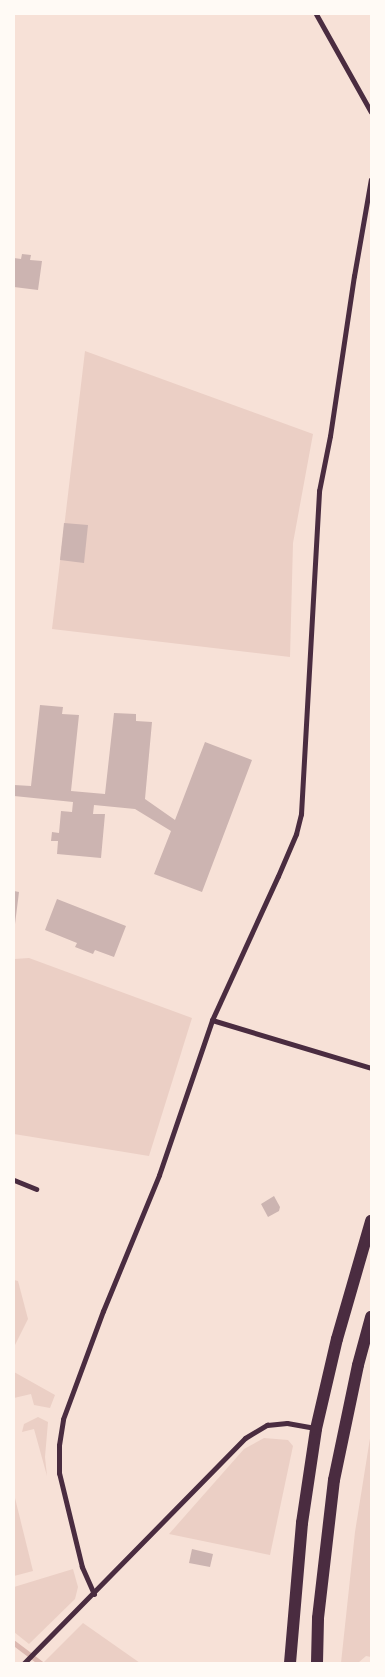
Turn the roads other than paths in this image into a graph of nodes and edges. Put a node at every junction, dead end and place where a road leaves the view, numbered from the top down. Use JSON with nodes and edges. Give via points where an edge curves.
{"nodes":[{"id":1,"x":316,"y":14,"type":"edge"},
{"id":2,"x":371,"y":112,"type":"edge"},
{"id":3,"x":371,"y":179,"type":"edge"},
{"id":4,"x":212,"y":1020,"type":"junction"},
{"id":5,"x":371,"y":1068,"type":"edge"},
{"id":6,"x":14,"y":1180,"type":"edge"},
{"id":7,"x":36,"y":1190,"type":"dead end"},
{"id":8,"x":371,"y":1221,"type":"edge"},
{"id":9,"x":371,"y":1317,"type":"edge"},
{"id":10,"x":316,"y":1428,"type":"junction"},
{"id":11,"x":94,"y":1594,"type":"junction"},
{"id":12,"x":25,"y":1662,"type":"edge"},
{"id":13,"x":290,"y":1663,"type":"edge"},
{"id":14,"x":317,"y":1663,"type":"edge"}],
"edges":[{"from":1,"to":2,"type":"street"},
{"from":3,"to":4,"type":"street","via":[[319,491],[301,814],[278,876]]},
{"from":4,"to":5,"type":"street"},
{"from":4,"to":11,"type":"street","via":[[159,1175],[63,1419],[58,1445],[59,1473],[82,1567]]},
{"from":6,"to":7,"type":"street"},
{"from":8,"to":10,"type":"main road"},
{"from":9,"to":14,"type":"main road","via":[[334,1480],[318,1618]]},
{"from":10,"to":11,"type":"street","via":[[288,1423],[267,1425],[245,1438]]},
{"from":10,"to":13,"type":"main road","via":[[302,1523]]},
{"from":11,"to":12,"type":"street"}]}
